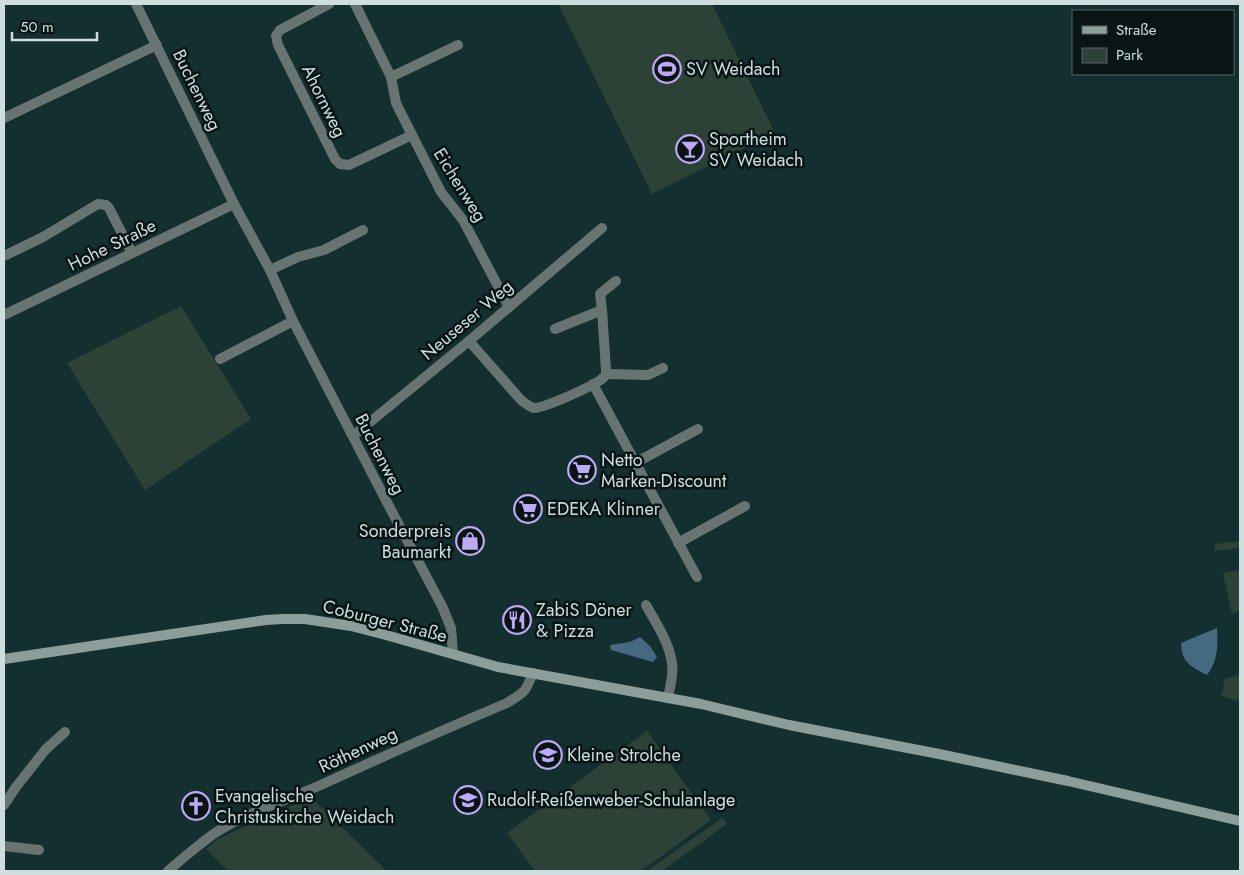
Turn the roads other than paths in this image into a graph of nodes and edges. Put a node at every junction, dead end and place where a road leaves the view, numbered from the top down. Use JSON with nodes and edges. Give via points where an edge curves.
{"nodes":[{"id":1,"x":136,"y":4,"type":"edge"},
{"id":2,"x":330,"y":4,"type":"edge"},
{"id":3,"x":354,"y":4,"type":"edge"},
{"id":4,"x":156,"y":44,"type":"junction"},
{"id":5,"x":458,"y":45,"type":"dead end"},
{"id":6,"x":391,"y":77,"type":"junction"},
{"id":7,"x":4,"y":118,"type":"edge"},
{"id":8,"x":412,"y":135,"type":"junction"},
{"id":9,"x":234,"y":204,"type":"junction"},
{"id":10,"x":602,"y":228,"type":"dead end"},
{"id":11,"x":363,"y":230,"type":"dead end"},
{"id":12,"x":132,"y":253,"type":"junction"},
{"id":13,"x":4,"y":256,"type":"edge"},
{"id":14,"x":270,"y":270,"type":"junction"},
{"id":15,"x":616,"y":281,"type":"dead end"},
{"id":16,"x":509,"y":307,"type":"junction"},
{"id":17,"x":602,"y":310,"type":"junction"},
{"id":18,"x":4,"y":315,"type":"edge"},
{"id":19,"x":293,"y":321,"type":"junction"},
{"id":20,"x":555,"y":329,"type":"dead end"},
{"id":21,"x":469,"y":341,"type":"junction"},
{"id":22,"x":220,"y":359,"type":"dead end"},
{"id":23,"x":663,"y":368,"type":"dead end"},
{"id":24,"x":606,"y":374,"type":"junction"},
{"id":25,"x":592,"y":384,"type":"junction"},
{"id":26,"x":698,"y":429,"type":"dead end"},
{"id":27,"x":353,"y":436,"type":"junction"},
{"id":28,"x":636,"y":463,"type":"junction"},
{"id":29,"x":745,"y":506,"type":"dead end"},
{"id":30,"x":678,"y":543,"type":"junction"},
{"id":31,"x":697,"y":577,"type":"dead end"},
{"id":32,"x":646,"y":605,"type":"dead end"},
{"id":33,"x":452,"y":654,"type":"junction"},
{"id":34,"x":4,"y":659,"type":"edge"},
{"id":35,"x":532,"y":673,"type":"junction"},
{"id":36,"x":668,"y":698,"type":"junction"},
{"id":37,"x":65,"y":732,"type":"dead end"},
{"id":38,"x":4,"y":805,"type":"edge"},
{"id":39,"x":1240,"y":821,"type":"edge"},
{"id":40,"x":4,"y":846,"type":"edge"},
{"id":41,"x":39,"y":850,"type":"dead end"},
{"id":42,"x":168,"y":871,"type":"edge"}],
"edges":[{"from":1,"to":4,"type":"street","name":"Buchenweg"},
{"from":2,"to":8,"type":"street","name":"Ahornweg","via":[[280,30],[276,36],[335,158],[340,164],[349,165]]},
{"from":3,"to":6,"type":"street","name":"Eichenweg"},
{"from":4,"to":7,"type":"street"},
{"from":4,"to":9,"type":"street","name":"Buchenweg"},
{"from":5,"to":6,"type":"street"},
{"from":6,"to":8,"type":"street","name":"Eichenweg","via":[[396,103]]},
{"from":8,"to":16,"type":"street","name":"Eichenweg","via":[[441,192],[463,220]]},
{"from":9,"to":12,"type":"street","name":"Hohe Straße"},
{"from":9,"to":14,"type":"street","name":"Buchenweg"},
{"from":10,"to":16,"type":"street","name":"Neuseser Weg"},
{"from":11,"to":14,"type":"street","via":[[324,250]]},
{"from":12,"to":13,"type":"street","via":[[109,208],[98,204]]},
{"from":12,"to":18,"type":"street","name":"Hohe Straße"},
{"from":14,"to":19,"type":"street","name":"Buchenweg"},
{"from":15,"to":17,"type":"street","via":[[600,294]]},
{"from":16,"to":21,"type":"street","name":"Neuseser Weg"},
{"from":17,"to":20,"type":"street"},
{"from":17,"to":24,"type":"street"},
{"from":19,"to":22,"type":"street"},
{"from":19,"to":27,"type":"street","name":"Buchenweg"},
{"from":21,"to":25,"type":"street","via":[[529,406],[539,408],[557,402]]},
{"from":21,"to":27,"type":"street","name":"Neuseser Weg"},
{"from":23,"to":24,"type":"street","via":[[648,375]]},
{"from":24,"to":25,"type":"street"},
{"from":25,"to":28,"type":"street"},
{"from":26,"to":28,"type":"street"},
{"from":27,"to":33,"type":"street","name":"Buchenweg","via":[[442,606],[451,628]]},
{"from":28,"to":30,"type":"street"},
{"from":29,"to":30,"type":"street"},
{"from":30,"to":31,"type":"street"},
{"from":32,"to":36,"type":"street","via":[[672,661]]},
{"from":33,"to":34,"type":"main road","name":"Coburger Straße","via":[[351,626],[282,619]]},
{"from":33,"to":35,"type":"main road","name":"Coburger Straße"},
{"from":35,"to":36,"type":"main road","name":"Coburger Straße"},
{"from":35,"to":42,"type":"street","name":"Röthenweg","via":[[523,693],[507,702],[239,820],[216,833]]},
{"from":36,"to":39,"type":"main road","name":"Coburger Straße","via":[[1059,779]]},
{"from":37,"to":38,"type":"street","via":[[46,749]]},
{"from":40,"to":41,"type":"street"}]}
